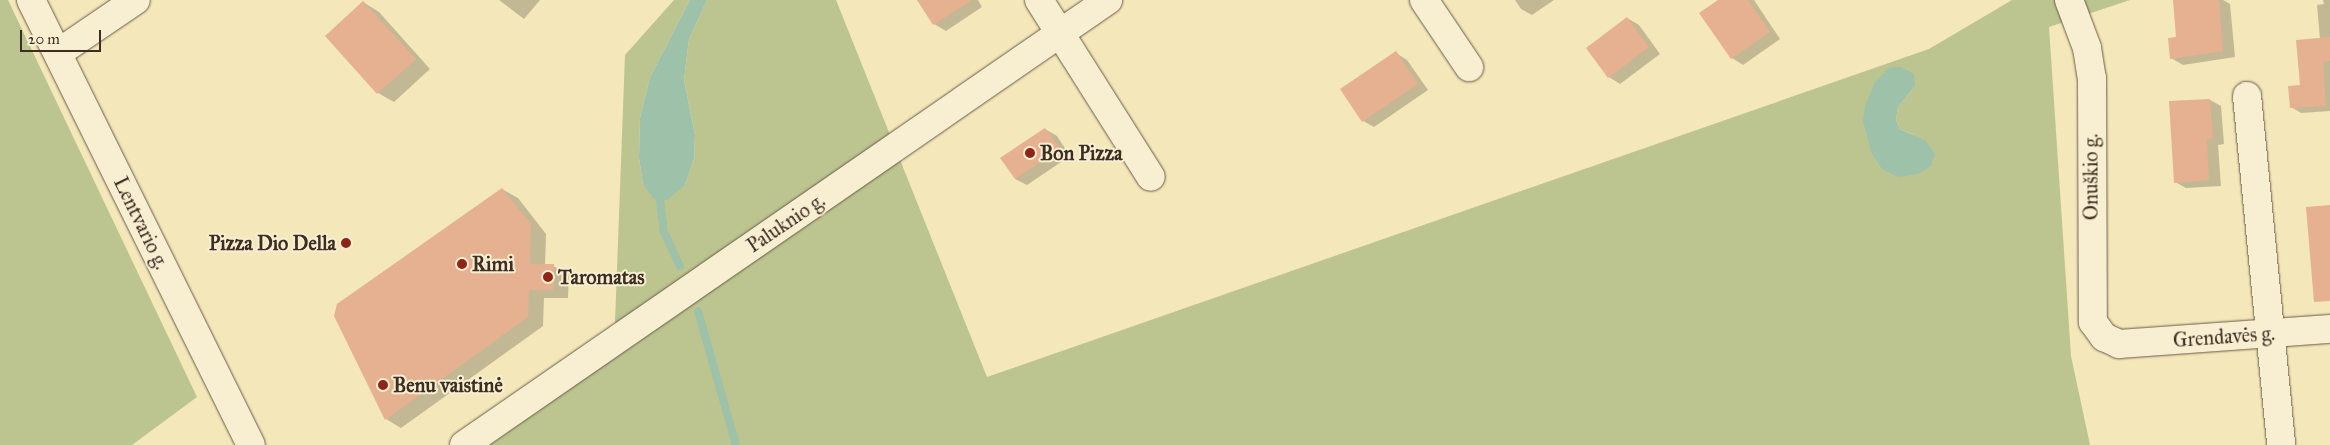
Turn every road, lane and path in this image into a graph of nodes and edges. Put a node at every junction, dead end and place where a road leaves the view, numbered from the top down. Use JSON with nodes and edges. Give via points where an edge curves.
{"nodes":[{"id":1,"x":32,"y":0,"type":"edge"},
{"id":2,"x":136,"y":0,"type":"edge"},
{"id":3,"x":1039,"y":0,"type":"edge"},
{"id":4,"x":1108,"y":0,"type":"edge"},
{"id":5,"x":1424,"y":0,"type":"edge"},
{"id":6,"x":2069,"y":0,"type":"edge"},
{"id":7,"x":1059,"y":34,"type":"junction"},
{"id":8,"x":58,"y":53,"type":"junction"},
{"id":9,"x":1469,"y":67,"type":"dead end"},
{"id":10,"x":2246,"y":96,"type":"dead end"},
{"id":11,"x":1151,"y":177,"type":"dead end"},
{"id":12,"x":2330,"y":329,"type":"edge"},
{"id":13,"x":2270,"y":334,"type":"junction"},
{"id":14,"x":2119,"y":344,"type":"joint"},
{"id":15,"x":251,"y":445,"type":"edge"},
{"id":16,"x":464,"y":445,"type":"edge"},
{"id":17,"x":2280,"y":445,"type":"edge"}],
"edges":[{"from":1,"to":8,"type":"street","name":"Lentvario g."},
{"from":2,"to":8,"type":"street"},
{"from":3,"to":7,"type":"street"},
{"from":4,"to":7,"type":"street","name":"Paluknio g."},
{"from":5,"to":9,"type":"street"},
{"from":6,"to":14,"type":"street","name":"Onuškio g.","via":[[2087,48],[2092,78],[2093,322],[2104,337]]},
{"from":7,"to":11,"type":"street"},
{"from":7,"to":16,"type":"street","name":"Paluknio g."},
{"from":8,"to":15,"type":"street","name":"Lentvario g."},
{"from":10,"to":13,"type":"street"},
{"from":12,"to":13,"type":"street","name":"Grendavės g."},
{"from":13,"to":14,"type":"street","name":"Grendavės g."},
{"from":13,"to":17,"type":"street"}]}
